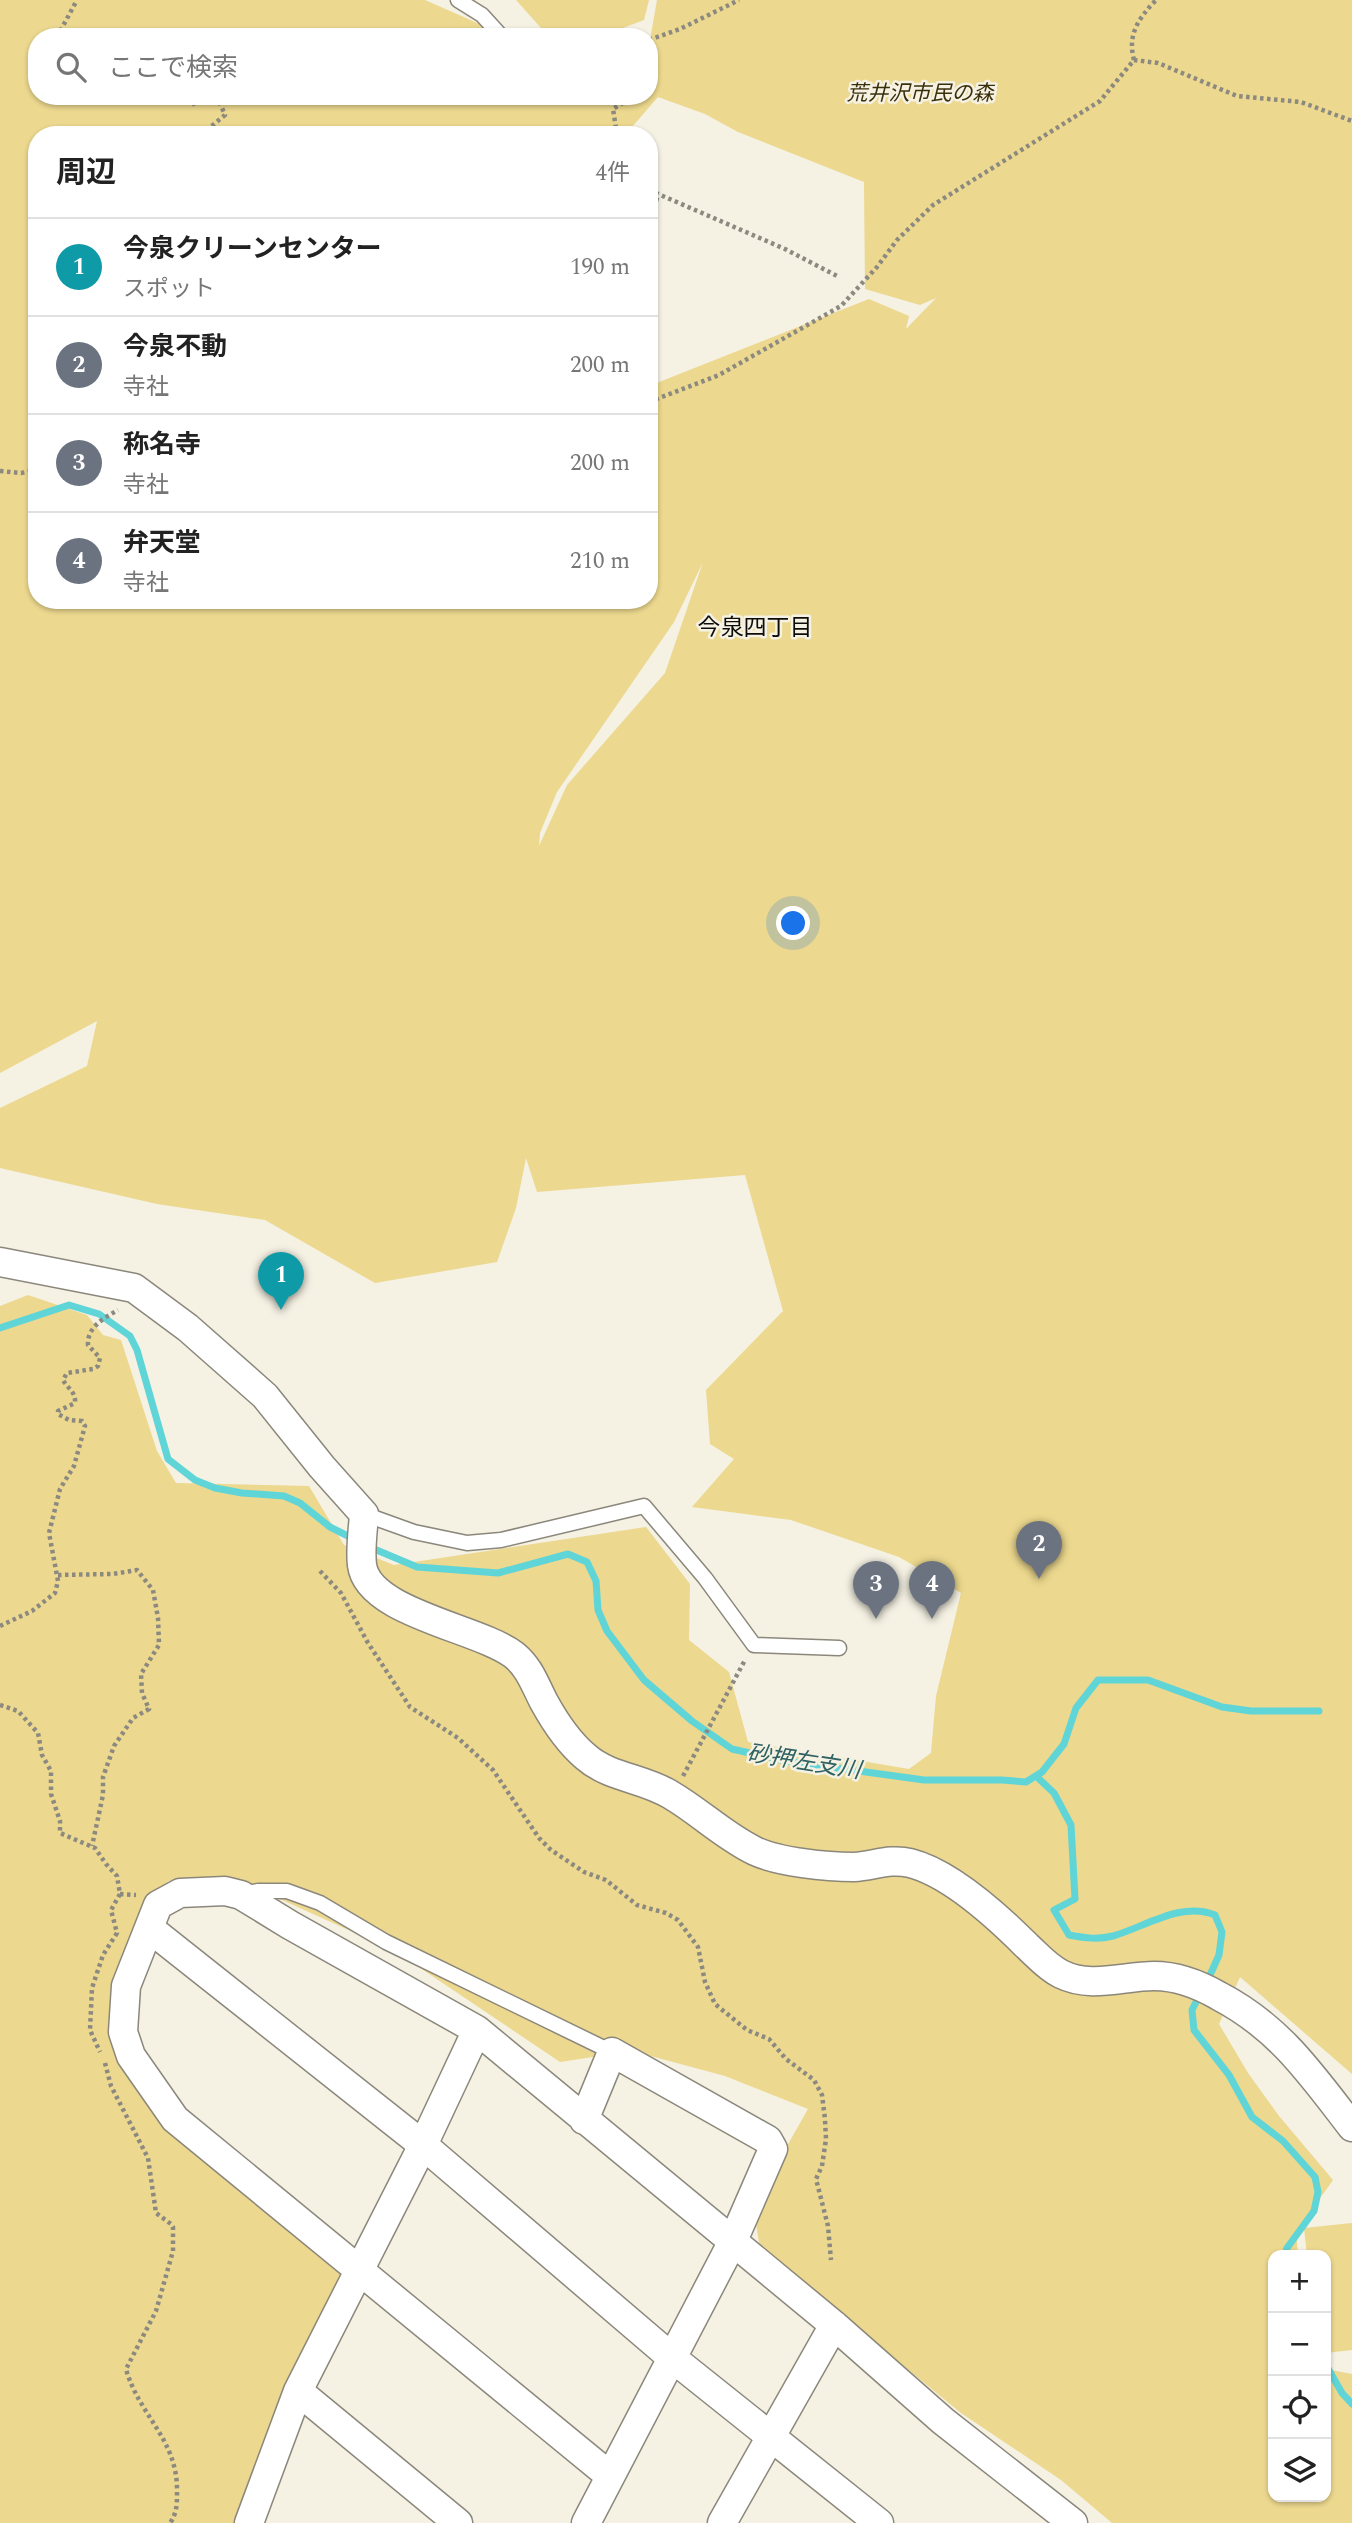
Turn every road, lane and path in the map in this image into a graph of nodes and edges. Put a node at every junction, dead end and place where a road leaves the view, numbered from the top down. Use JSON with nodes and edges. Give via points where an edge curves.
{"nodes":[{"id":1,"x":77,"y":0,"type":"edge"},
{"id":2,"x":458,"y":0,"type":"edge"},
{"id":3,"x":739,"y":0,"type":"edge"},
{"id":4,"x":1156,"y":0,"type":"edge"},
{"id":5,"x":62,"y":28,"type":"edge"},
{"id":6,"x":494,"y":28,"type":"edge"},
{"id":7,"x":658,"y":37,"type":"edge"},
{"id":8,"x":1134,"y":60,"type":"junction"},
{"id":9,"x":220,"y":105,"type":"edge"},
{"id":10,"x":619,"y":105,"type":"edge"},
{"id":11,"x":1352,"y":121,"type":"edge"},
{"id":12,"x":212,"y":126,"type":"edge"},
{"id":13,"x":616,"y":126,"type":"edge"},
{"id":14,"x":658,"y":194,"type":"edge"},
{"id":15,"x":837,"y":276,"type":"dead end"},
{"id":16,"x":658,"y":399,"type":"edge"},
{"id":17,"x":0,"y":471,"type":"edge"},
{"id":18,"x":28,"y":472,"type":"edge"},
{"id":19,"x":0,"y":1262,"type":"edge"},
{"id":20,"x":153,"y":1302,"type":"junction"},
{"id":21,"x":364,"y":1514,"type":"junction"},
{"id":22,"x":320,"y":1571,"type":"dead end"},
{"id":23,"x":58,"y":1574,"type":"junction"},
{"id":24,"x":0,"y":1626,"type":"edge"},
{"id":25,"x":754,"y":1645,"type":"junction"},
{"id":26,"x":839,"y":1648,"type":"dead end"},
{"id":27,"x":0,"y":1705,"type":"edge"},
{"id":28,"x":673,"y":1795,"type":"junction"},
{"id":29,"x":92,"y":1846,"type":"junction"},
{"id":30,"x":241,"y":1895,"type":"junction"},
{"id":31,"x":149,"y":1928,"type":"junction"},
{"id":32,"x":477,"y":2030,"type":"junction"},
{"id":33,"x":612,"y":2052,"type":"junction"},
{"id":34,"x":584,"y":2120,"type":"junction"},
{"id":35,"x":1352,"y":2127,"type":"edge"},
{"id":36,"x":423,"y":2145,"type":"junction"},
{"id":37,"x":732,"y":2243,"type":"junction"},
{"id":38,"x":831,"y":2260,"type":"dead end"},
{"id":39,"x":359,"y":2269,"type":"junction"},
{"id":40,"x":834,"y":2325,"type":"junction"},
{"id":41,"x":671,"y":2357,"type":"junction"},
{"id":42,"x":298,"y":2391,"type":"junction"},
{"id":43,"x":771,"y":2438,"type":"junction"},
{"id":44,"x":610,"y":2476,"type":"junction"},
{"id":45,"x":255,"y":2520,"type":"edge"},
{"id":46,"x":170,"y":2523,"type":"edge"},
{"id":47,"x":458,"y":2523,"type":"edge"},
{"id":48,"x":586,"y":2523,"type":"edge"},
{"id":49,"x":722,"y":2523,"type":"edge"},
{"id":50,"x":879,"y":2523,"type":"edge"},
{"id":51,"x":1073,"y":2523,"type":"edge"}],
"edges":[{"from":1,"to":5,"type":"path"},
{"from":2,"to":6,"type":"lane"},
{"from":3,"to":7,"type":"path"},
{"from":4,"to":8,"type":"path","via":[[1136,26],[1130,45]]},
{"from":8,"to":11,"type":"path","via":[[1158,63],[1237,96],[1301,102]]},
{"from":8,"to":16,"type":"path","via":[[1100,101],[933,205],[841,306],[719,375]]},
{"from":9,"to":12,"type":"path","via":[[225,115]]},
{"from":10,"to":13,"type":"path","via":[[613,109]]},
{"from":14,"to":15,"type":"path"},
{"from":17,"to":18,"type":"path"},
{"from":19,"to":20,"type":"street","via":[[134,1288]]},
{"from":20,"to":21,"type":"street","via":[[265,1396]]},
{"from":20,"to":23,"type":"path","via":[[121,1309],[94,1327],[88,1345],[100,1362],[93,1369],[64,1376],[76,1401],[58,1414],[85,1426],[74,1465],[60,1489],[49,1533]]},
{"from":21,"to":25,"type":"lane","via":[[414,1532],[467,1542],[501,1540],[644,1506]]},
{"from":21,"to":28,"type":"street","via":[[362,1566],[379,1593],[403,1608],[513,1654],[531,1673],[554,1719],[587,1759]]},
{"from":22,"to":38,"type":"path","via":[[341,1593],[410,1707],[458,1738],[493,1770],[551,1850],[584,1872],[606,1880],[637,1905],[678,1920],[698,1947],[715,2004],[747,2030],[769,2039],[814,2080],[822,2095],[826,2139],[816,2179]]},
{"from":23,"to":24,"type":"path","via":[[55,1593],[47,1601]]},
{"from":23,"to":29,"type":"path","via":[[137,1570],[153,1590],[158,1618],[159,1645],[141,1674],[149,1709],[133,1718],[114,1746],[103,1777]]},
{"from":25,"to":26,"type":"lane"},
{"from":25,"to":28,"type":"path"},
{"from":27,"to":29,"type":"path","via":[[18,1711],[38,1734],[41,1755],[51,1771],[60,1833]]},
{"from":28,"to":35,"type":"street","via":[[740,1842],[785,1860],[855,1867],[884,1861],[928,1870],[970,1895],[1062,1975],[1087,1981],[1170,1977],[1205,1988],[1237,2005],[1287,2045]]},
{"from":29,"to":46,"type":"path","via":[[117,1876],[120,1894],[111,1910],[117,1933],[103,1955],[92,1989],[90,2030],[111,2086],[148,2158],[156,2213],[173,2227],[173,2251],[156,2311],[127,2369],[133,2389],[172,2453],[177,2501]]},
{"from":30,"to":31,"type":"street","via":[[180,1893],[158,1905]]},
{"from":30,"to":32,"type":"street"},
{"from":30,"to":33,"type":"lane","via":[[287,1891],[320,1903],[386,1942]]},
{"from":31,"to":36,"type":"street"},
{"from":31,"to":39,"type":"street","via":[[125,1986],[123,2032],[131,2056],[175,2119]]},
{"from":32,"to":34,"type":"street"},
{"from":32,"to":36,"type":"street"},
{"from":33,"to":34,"type":"street"},
{"from":33,"to":37,"type":"street","via":[[768,2140],[773,2148]]},
{"from":34,"to":37,"type":"street"},
{"from":36,"to":39,"type":"street"},
{"from":36,"to":41,"type":"street"},
{"from":37,"to":40,"type":"street"},
{"from":37,"to":41,"type":"street"},
{"from":39,"to":42,"type":"street"},
{"from":39,"to":44,"type":"street"},
{"from":40,"to":43,"type":"street"},
{"from":40,"to":51,"type":"street","via":[[943,2421]]},
{"from":41,"to":43,"type":"street"},
{"from":41,"to":44,"type":"street"},
{"from":42,"to":45,"type":"street"},
{"from":42,"to":47,"type":"street"},
{"from":43,"to":49,"type":"street"},
{"from":43,"to":50,"type":"street"},
{"from":44,"to":48,"type":"street"}]}
